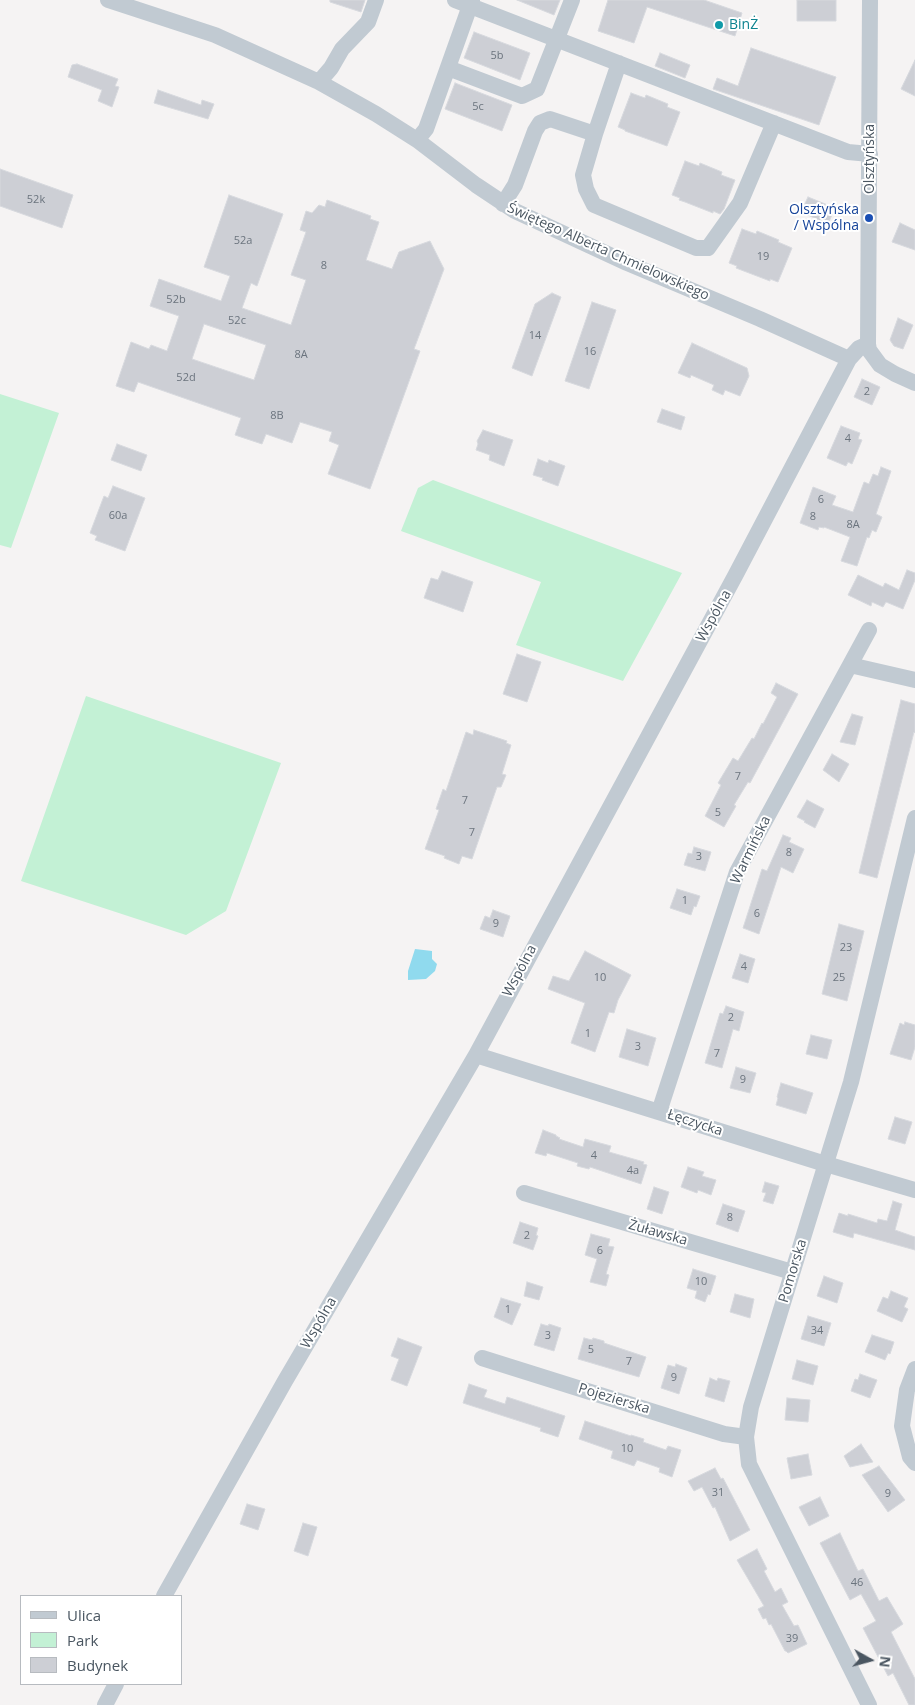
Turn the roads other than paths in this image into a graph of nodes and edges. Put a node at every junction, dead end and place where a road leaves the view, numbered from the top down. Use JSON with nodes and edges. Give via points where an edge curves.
{"nodes":[{"id":1,"x":108,"y":0,"type":"edge"},
{"id":2,"x":376,"y":0,"type":"edge"},
{"id":3,"x":572,"y":0,"type":"edge"},
{"id":4,"x":870,"y":0,"type":"edge"},
{"id":5,"x":466,"y":2,"type":"edge"},
{"id":6,"x":558,"y":39,"type":"junction"},
{"id":7,"x":618,"y":62,"type":"junction"},
{"id":8,"x":448,"y":68,"type":"junction"},
{"id":9,"x":319,"y":82,"type":"junction"},
{"id":10,"x":774,"y":123,"type":"junction"},
{"id":11,"x":595,"y":134,"type":"junction"},
{"id":12,"x":417,"y":140,"type":"junction"},
{"id":13,"x":870,"y":154,"type":"junction"},
{"id":14,"x":504,"y":204,"type":"junction"},
{"id":15,"x":868,"y":344,"type":"junction"},
{"id":16,"x":849,"y":360,"type":"junction"},
{"id":17,"x":915,"y":383,"type":"edge"},
{"id":18,"x":869,"y":630,"type":"dead end"},
{"id":19,"x":850,"y":664,"type":"junction"},
{"id":20,"x":915,"y":680,"type":"edge"},
{"id":21,"x":915,"y":818,"type":"edge"},
{"id":22,"x":476,"y":1055,"type":"junction"},
{"id":23,"x":660,"y":1112,"type":"junction"},
{"id":24,"x":826,"y":1164,"type":"junction"},
{"id":25,"x":915,"y":1190,"type":"edge"},
{"id":26,"x":524,"y":1193,"type":"dead end"},
{"id":27,"x":792,"y":1272,"type":"junction"},
{"id":28,"x":482,"y":1358,"type":"dead end"},
{"id":29,"x":915,"y":1369,"type":"edge"},
{"id":30,"x":746,"y":1437,"type":"junction"},
{"id":31,"x":915,"y":1463,"type":"edge"},
{"id":32,"x":165,"y":1595,"type":"edge"},
{"id":33,"x":115,"y":1685,"type":"edge"},
{"id":34,"x":105,"y":1705,"type":"edge"},
{"id":35,"x":869,"y":1705,"type":"edge"}],
"edges":[{"from":1,"to":9,"type":"street","name":"Świętego Alberta Chmielowskiego","via":[[229,40]]},
{"from":2,"to":9,"type":"street","via":[[368,22],[342,49]]},
{"from":3,"to":6,"type":"street"},
{"from":4,"to":13,"type":"street","name":"Olsztyńska"},
{"from":5,"to":6,"type":"street"},
{"from":5,"to":8,"type":"street"},
{"from":6,"to":7,"type":"street"},
{"from":6,"to":8,"type":"street","via":[[537,89],[522,96]]},
{"from":7,"to":10,"type":"street"},
{"from":7,"to":11,"type":"street"},
{"from":8,"to":12,"type":"street","via":[[426,128]]},
{"from":9,"to":12,"type":"street","name":"Świętego Alberta Chmielowskiego"},
{"from":10,"to":11,"type":"street","via":[[740,203],[708,248],[696,248],[594,204],[583,175]]},
{"from":10,"to":13,"type":"street","via":[[848,152]]},
{"from":11,"to":14,"type":"street","via":[[550,119],[540,123]]},
{"from":12,"to":14,"type":"street","name":"Świętego Alberta Chmielowskiego"},
{"from":13,"to":15,"type":"street","name":"Olsztyńska"},
{"from":14,"to":16,"type":"street","name":"Świętego Alberta Chmielowskiego","via":[[618,259]]},
{"from":15,"to":16,"type":"street","name":"Wspólna","via":[[859,348]]},
{"from":15,"to":17,"type":"street","via":[[880,365]]},
{"from":16,"to":22,"type":"street","name":"Wspólna"},
{"from":18,"to":19,"type":"street","name":"Warmińska"},
{"from":19,"to":20,"type":"street"},
{"from":19,"to":23,"type":"street","name":"Warmińska","via":[[737,872]]},
{"from":21,"to":24,"type":"street","name":"Pomorska","via":[[851,1082]]},
{"from":22,"to":23,"type":"street","name":"Łęczycka"},
{"from":22,"to":32,"type":"street","name":"Wspólna","via":[[285,1380]]},
{"from":23,"to":24,"type":"street","name":"Łęczycka"},
{"from":24,"to":25,"type":"street","name":"Łęczycka"},
{"from":24,"to":27,"type":"street","name":"Pomorska"},
{"from":26,"to":27,"type":"street","name":"Żuławska"},
{"from":27,"to":30,"type":"street","name":"Pomorska","via":[[751,1407]]},
{"from":28,"to":30,"type":"street","name":"Pojezierska","via":[[724,1434]]},
{"from":29,"to":31,"type":"street","via":[[907,1390],[902,1426],[910,1457]]},
{"from":30,"to":35,"type":"street","name":"Pomorska","via":[[749,1464]]},
{"from":33,"to":34,"type":"street"}]}
